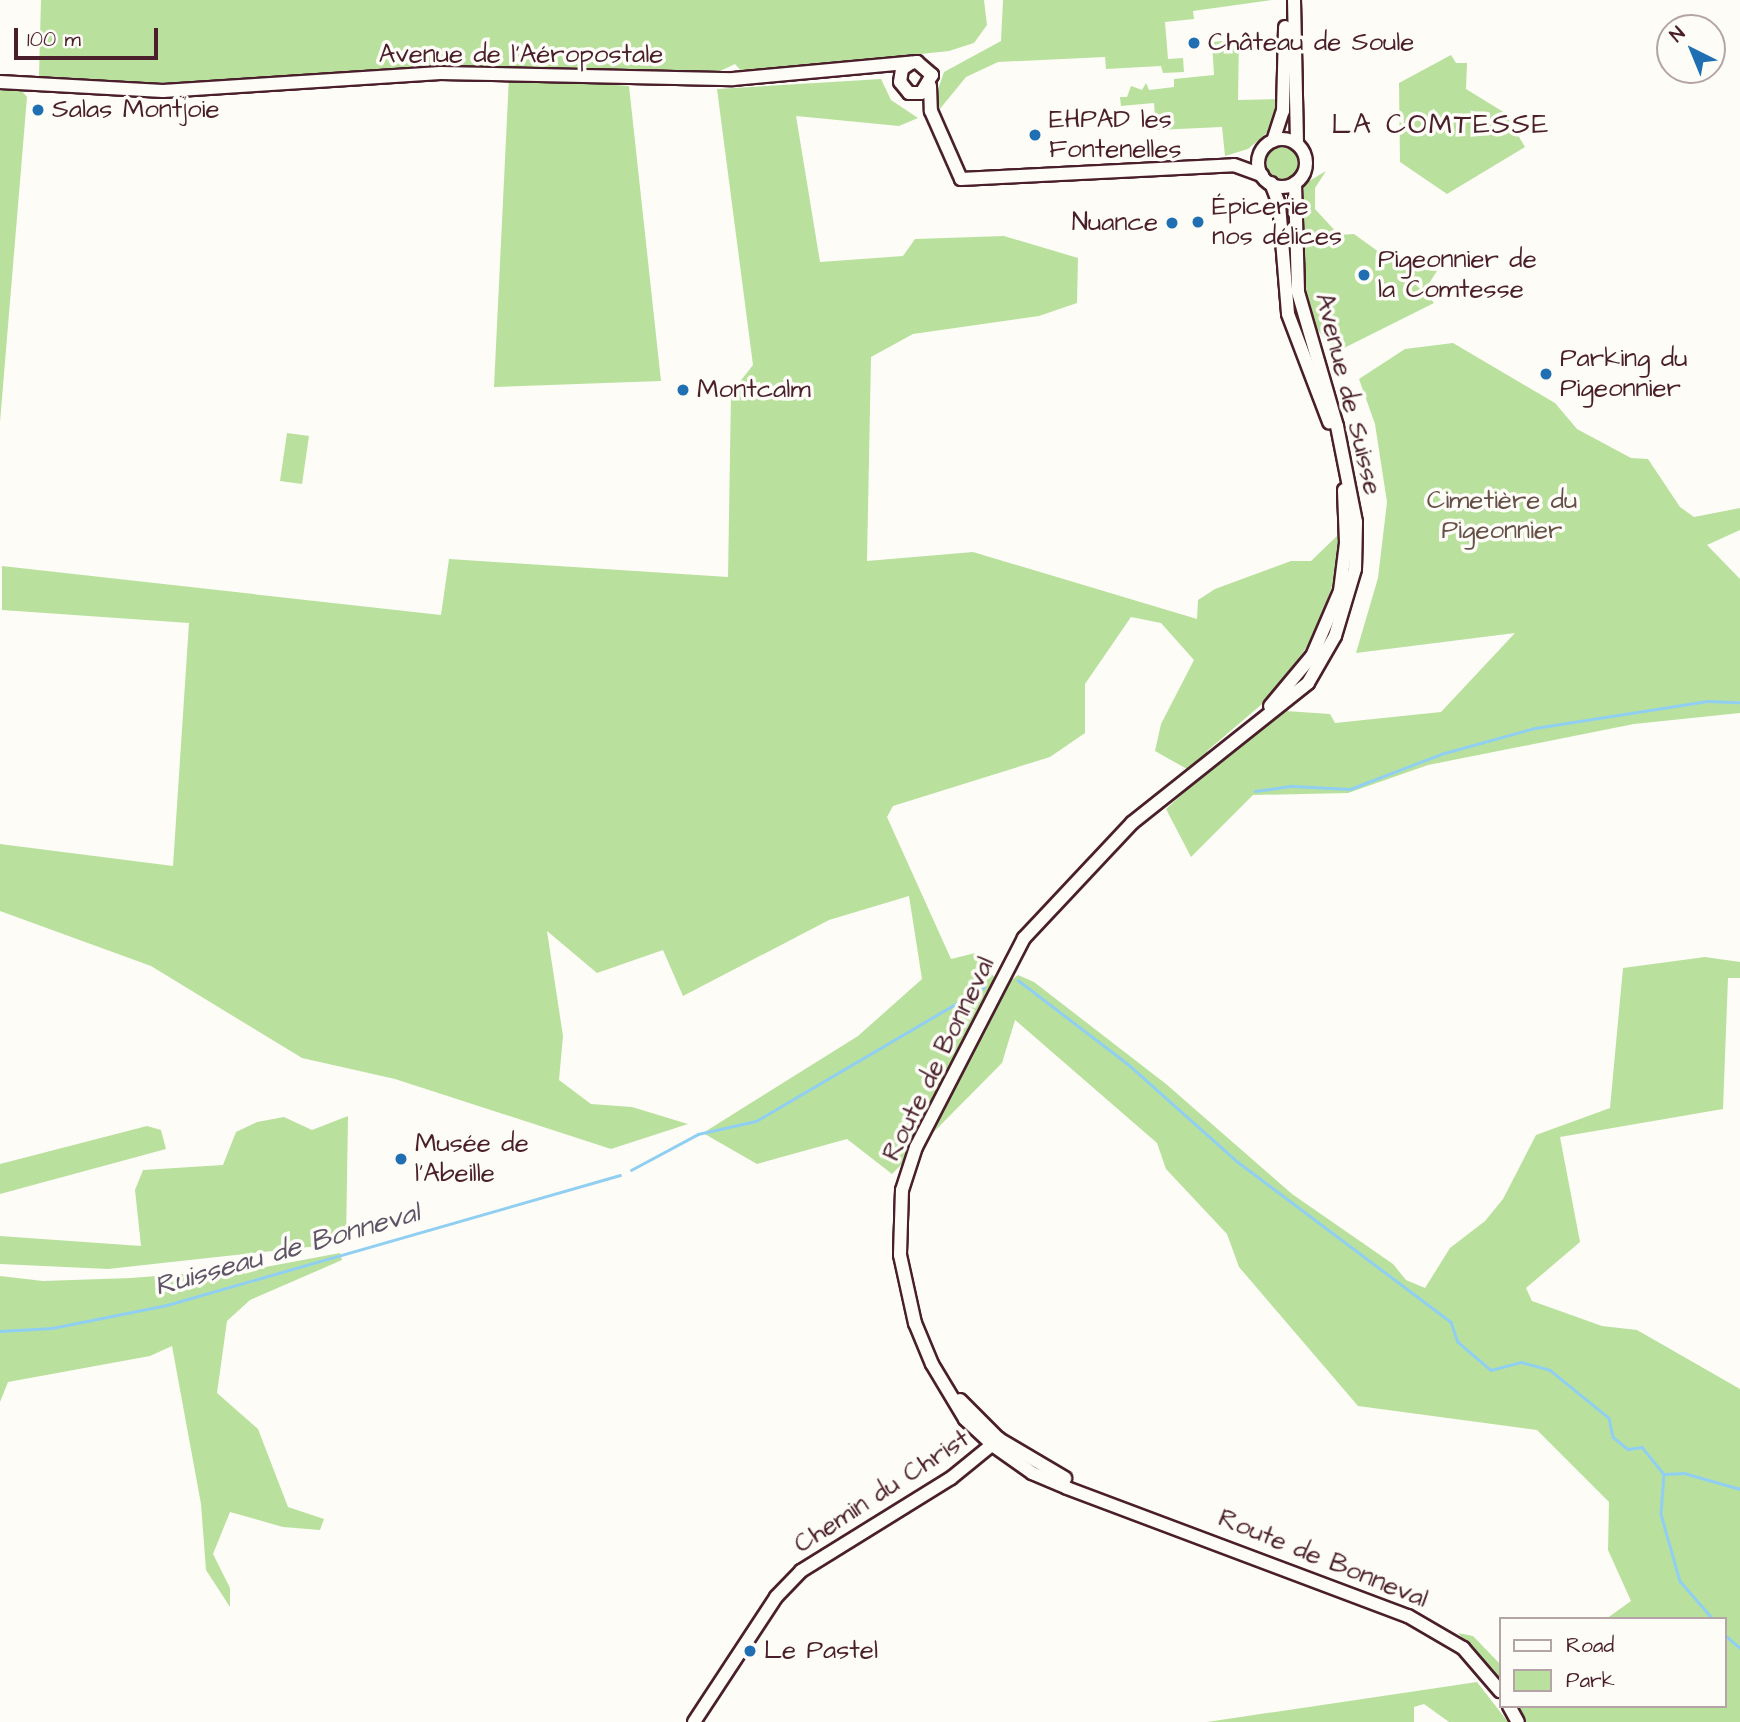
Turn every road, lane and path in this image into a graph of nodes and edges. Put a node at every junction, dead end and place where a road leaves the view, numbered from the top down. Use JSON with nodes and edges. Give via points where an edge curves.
{"nodes":[{"id":1,"x":1286,"y":0,"type":"edge"},
{"id":2,"x":1294,"y":0,"type":"edge"},
{"id":3,"x":911,"y":63,"type":"junction"},
{"id":4,"x":882,"y":65,"type":"junction"},
{"id":5,"x":0,"y":76,"type":"edge"},
{"id":6,"x":0,"y":82,"type":"edge"},
{"id":7,"x":901,"y":82,"type":"junction"},
{"id":8,"x":34,"y":85,"type":"junction"},
{"id":9,"x":930,"y":86,"type":"junction"},
{"id":10,"x":913,"y":94,"type":"junction"},
{"id":11,"x":931,"y":111,"type":"junction"},
{"id":12,"x":1273,"y":141,"type":"junction"},
{"id":13,"x":1297,"y":144,"type":"junction"},
{"id":14,"x":1261,"y":152,"type":"junction"},
{"id":15,"x":1234,"y":166,"type":"junction"},
{"id":16,"x":1266,"y":179,"type":"junction"},
{"id":17,"x":1295,"y":183,"type":"junction"},
{"id":18,"x":1236,"y":739,"type":"junction"},
{"id":19,"x":1024,"y":938,"type":"joint"},
{"id":20,"x":996,"y":1443,"type":"junction"},
{"id":21,"x":1498,"y":1689,"type":"edge"},
{"id":22,"x":694,"y":1722,"type":"edge"}],
"edges":[{"from":1,"to":12,"type":"street","via":[[1283,111]]},
{"from":2,"to":13,"type":"street"},
{"from":3,"to":4,"type":"street","name":"Avenue de l'Aéropostale"},
{"from":3,"to":7,"type":"street","via":[[902,69]]},
{"from":3,"to":9,"type":"street","via":[[929,68]]},
{"from":4,"to":7,"type":"street"},
{"from":4,"to":8,"type":"street","name":"Avenue de l'Aéropostale","via":[[733,79],[440,73],[206,90]]},
{"from":5,"to":8,"type":"street","name":"Avenue de l'Aéropostale"},
{"from":6,"to":8,"type":"street","name":"Avenue de l'Aéropostale"},
{"from":7,"to":10,"type":"street"},
{"from":9,"to":10,"type":"street"},
{"from":9,"to":11,"type":"street"},
{"from":10,"to":11,"type":"street"},
{"from":11,"to":15,"type":"street","via":[[961,179]]},
{"from":12,"to":13,"type":"street"},
{"from":12,"to":14,"type":"street"},
{"from":13,"to":17,"type":"street","via":[[1306,163]]},
{"from":14,"to":15,"type":"street"},
{"from":14,"to":16,"type":"street"},
{"from":15,"to":16,"type":"street"},
{"from":16,"to":17,"type":"street"},
{"from":16,"to":18,"type":"street","name":"Avenue de Suisse","via":[[1279,204],[1288,314],[1339,459],[1346,543],[1340,591],[1321,641],[1290,686]]},
{"from":17,"to":18,"type":"street","name":"Avenue de Suisse","via":[[1298,292],[1345,458],[1356,522],[1355,569],[1335,636],[1315,674]]},
{"from":18,"to":19,"type":"street","name":"Avenue de Suisse","via":[[1132,823]]},
{"from":19,"to":20,"type":"street","name":"Route de Bonneval","via":[[928,1122],[902,1190],[898,1231],[905,1288],[932,1364]]},
{"from":20,"to":21,"type":"street","name":"Route de Bonneval","via":[[1109,1500],[1408,1616],[1463,1647]]},
{"from":20,"to":22,"type":"street","name":"Chemin du Christ","via":[[801,1571],[776,1597]]}]}
